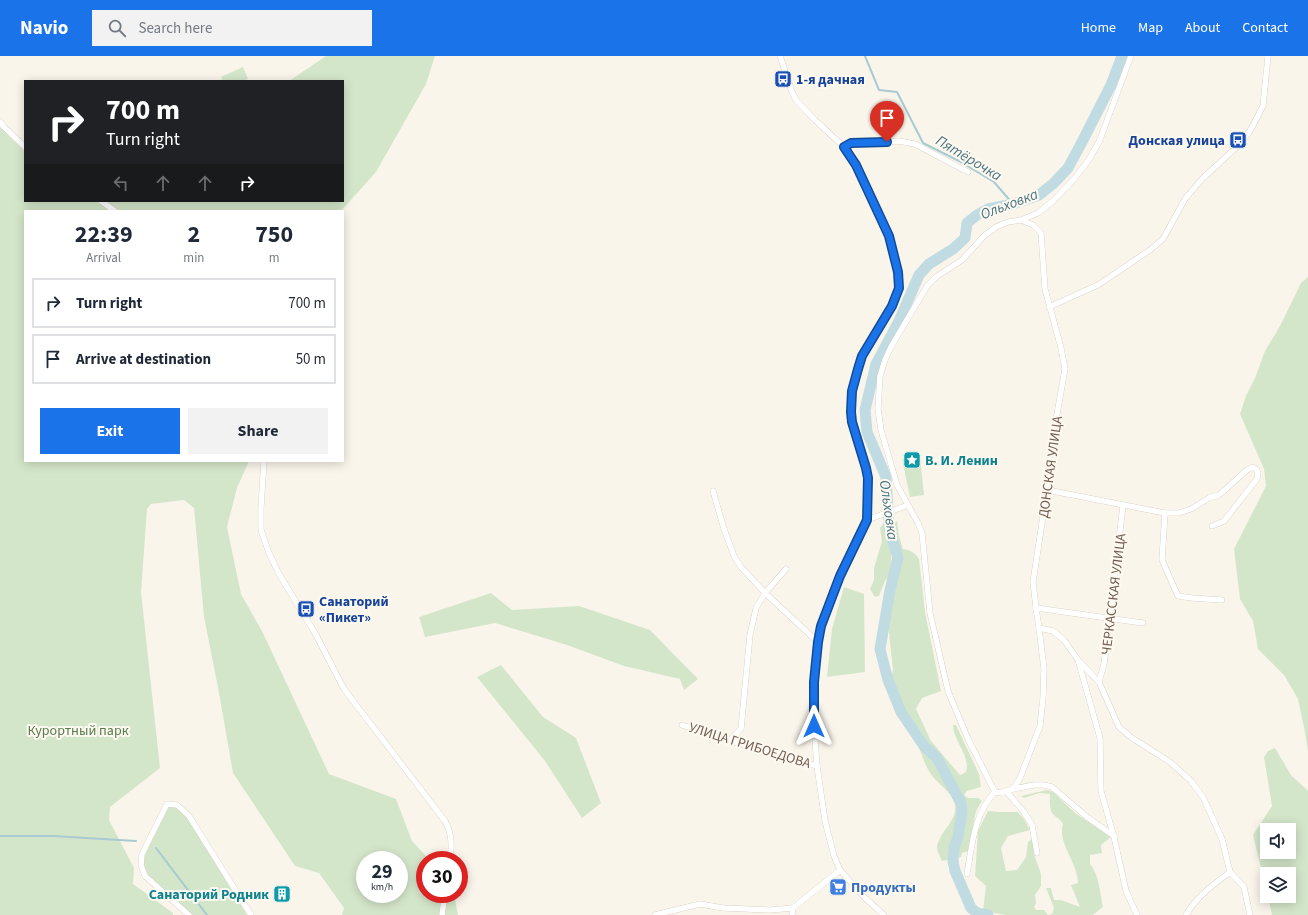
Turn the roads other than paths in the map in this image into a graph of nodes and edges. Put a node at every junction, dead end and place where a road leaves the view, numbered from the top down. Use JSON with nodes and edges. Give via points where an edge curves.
{"nodes":[{"id":1,"x":780,"y":56,"type":"edge"},
{"id":2,"x":1131,"y":56,"type":"edge"},
{"id":3,"x":1268,"y":56,"type":"edge"},
{"id":4,"x":0,"y":122,"type":"edge"},
{"id":5,"x":24,"y":146,"type":"edge"},
{"id":6,"x":844,"y":147,"type":"junction"},
{"id":7,"x":968,"y":172,"type":"dead end"},
{"id":8,"x":102,"y":202,"type":"edge"},
{"id":9,"x":114,"y":210,"type":"edge"},
{"id":10,"x":1020,"y":220,"type":"junction"},
{"id":11,"x":1049,"y":307,"type":"junction"},
{"id":12,"x":264,"y":462,"type":"edge"},
{"id":13,"x":1047,"y":490,"type":"junction"},
{"id":14,"x":713,"y":491,"type":"dead end"},
{"id":15,"x":908,"y":505,"type":"junction"},
{"id":16,"x":1123,"y":506,"type":"junction"},
{"id":17,"x":1165,"y":513,"type":"junction"},
{"id":18,"x":867,"y":520,"type":"junction"},
{"id":19,"x":1212,"y":526,"type":"dead end"},
{"id":20,"x":786,"y":569,"type":"dead end"},
{"id":21,"x":765,"y":593,"type":"junction"},
{"id":22,"x":1222,"y":600,"type":"dead end"},
{"id":23,"x":1036,"y":608,"type":"junction"},
{"id":24,"x":1110,"y":618,"type":"junction"},
{"id":25,"x":1143,"y":623,"type":"dead end"},
{"id":26,"x":1039,"y":628,"type":"junction"},
{"id":27,"x":818,"y":642,"type":"junction"},
{"id":28,"x":1078,"y":660,"type":"junction"},
{"id":29,"x":1099,"y":682,"type":"junction"},
{"id":30,"x":682,"y":724,"type":"dead end"},
{"id":31,"x":730,"y":740,"type":"junction"},
{"id":32,"x":817,"y":766,"type":"junction"},
{"id":33,"x":1013,"y":789,"type":"junction"},
{"id":34,"x":1006,"y":791,"type":"junction"},
{"id":35,"x":995,"y":792,"type":"junction"},
{"id":36,"x":1114,"y":837,"type":"junction"},
{"id":37,"x":450,"y":851,"type":"edge"},
{"id":38,"x":1037,"y":853,"type":"dead end"},
{"id":39,"x":840,"y":870,"type":"junction"},
{"id":40,"x":1230,"y":872,"type":"junction"},
{"id":41,"x":967,"y":874,"type":"dead end"},
{"id":42,"x":444,"y":903,"type":"edge"},
{"id":43,"x":793,"y":908,"type":"junction"},
{"id":44,"x":189,"y":915,"type":"edge"},
{"id":45,"x":251,"y":915,"type":"edge"},
{"id":46,"x":442,"y":915,"type":"edge"},
{"id":47,"x":655,"y":915,"type":"edge"},
{"id":48,"x":792,"y":915,"type":"edge"},
{"id":49,"x":884,"y":915,"type":"edge"},
{"id":50,"x":1137,"y":915,"type":"edge"},
{"id":51,"x":1186,"y":915,"type":"edge"},
{"id":52,"x":1250,"y":915,"type":"edge"}],
"edges":[{"from":1,"to":6,"type":"street","via":[[796,100]]},
{"from":2,"to":10,"type":"street","via":[[1099,142],[1088,161],[1054,200],[1038,213]]},
{"from":3,"to":11,"type":"street","via":[[1263,106],[1250,131],[1189,194],[1163,239],[1098,286]]},
{"from":4,"to":5,"type":"street"},
{"from":6,"to":7,"type":"street","via":[[851,143],[899,141],[914,144]]},
{"from":6,"to":18,"type":"street","via":[[856,165],[889,236],[899,280],[899,288],[892,306],[862,356],[852,391],[852,422],[868,478]]},
{"from":8,"to":9,"type":"street"},
{"from":10,"to":11,"type":"street","name":"ДОНСКАЯ УЛИЦА","via":[[1033,225],[1041,234],[1045,290]]},
{"from":10,"to":15,"type":"street","via":[[996,227],[962,260],[927,286],[894,340],[885,360],[880,376],[878,409],[881,430],[897,485]]},
{"from":11,"to":13,"type":"street","name":"ДОНСКАЯ УЛИЦА","via":[[1065,369],[1049,459]]},
{"from":12,"to":37,"type":"street","via":[[261,530],[279,574],[315,633],[344,689],[445,821],[451,838]]},
{"from":13,"to":16,"type":"street"},
{"from":13,"to":23,"type":"street","name":"ДОНСКАЯ УЛИЦА","via":[[1033,582]]},
{"from":14,"to":21,"type":"street","via":[[734,556]]},
{"from":15,"to":18,"type":"street"},
{"from":15,"to":35,"type":"street","via":[[922,533],[930,613],[948,691],[968,739]]},
{"from":16,"to":17,"type":"street"},
{"from":16,"to":24,"type":"street","name":"ЧЕРКАССКАЯ УЛИЦА"},
{"from":17,"to":19,"type":"street","via":[[1179,513],[1191,509],[1218,495],[1252,467],[1257,470],[1257,479],[1224,521]]},
{"from":17,"to":22,"type":"street","via":[[1162,560],[1178,596]]},
{"from":18,"to":27,"type":"street","via":[[833,593]]},
{"from":20,"to":21,"type":"street"},
{"from":21,"to":27,"type":"street"},
{"from":21,"to":31,"type":"street","via":[[756,608],[750,635],[741,729]]},
{"from":23,"to":24,"type":"street"},
{"from":23,"to":26,"type":"street","name":"ДОНСКАЯ УЛИЦА"},
{"from":24,"to":25,"type":"street"},
{"from":24,"to":29,"type":"street","name":"ЧЕРКАССКАЯ УЛИЦА"},
{"from":26,"to":28,"type":"street","via":[[1053,631],[1064,640]]},
{"from":26,"to":33,"type":"street","name":"ДОНСКАЯ УЛИЦА","via":[[1044,669],[1040,726],[1020,778]]},
{"from":27,"to":32,"type":"street","via":[[814,682]]},
{"from":28,"to":29,"type":"street","name":"ЧЕРКАССКАЯ УЛИЦА"},
{"from":28,"to":36,"type":"street","via":[[1100,738],[1101,791]]},
{"from":29,"to":40,"type":"street","name":"ЧЕРКАССКАЯ УЛИЦА","via":[[1119,727],[1170,762],[1191,781],[1203,798],[1222,839]]},
{"from":30,"to":31,"type":"street","name":"УЛИЦА ГРИБОЕДОВА"},
{"from":31,"to":32,"type":"street","name":"УЛИЦА ГРИБОЕДОВА"},
{"from":32,"to":39,"type":"street","via":[[825,821]]},
{"from":33,"to":34,"type":"street"},
{"from":33,"to":36,"type":"street","via":[[1044,785],[1052,787]]},
{"from":34,"to":35,"type":"street"},
{"from":34,"to":38,"type":"street","via":[[1032,825]]},
{"from":35,"to":41,"type":"street","via":[[988,800],[977,823]]},
{"from":36,"to":50,"type":"street","via":[[1126,891]]},
{"from":39,"to":43,"type":"street"},
{"from":39,"to":49,"type":"street"},
{"from":40,"to":51,"type":"street","via":[[1206,890]]},
{"from":40,"to":52,"type":"street","name":"ЧЕРКАССКАЯ УЛИЦА","via":[[1244,887]]},
{"from":42,"to":46,"type":"street"},
{"from":43,"to":47,"type":"street","via":[[723,908],[700,904]]},
{"from":43,"to":48,"type":"street"},
{"from":44,"to":45,"type":"street","via":[[145,876],[141,865],[142,854],[168,804],[177,805],[189,816]]}]}
